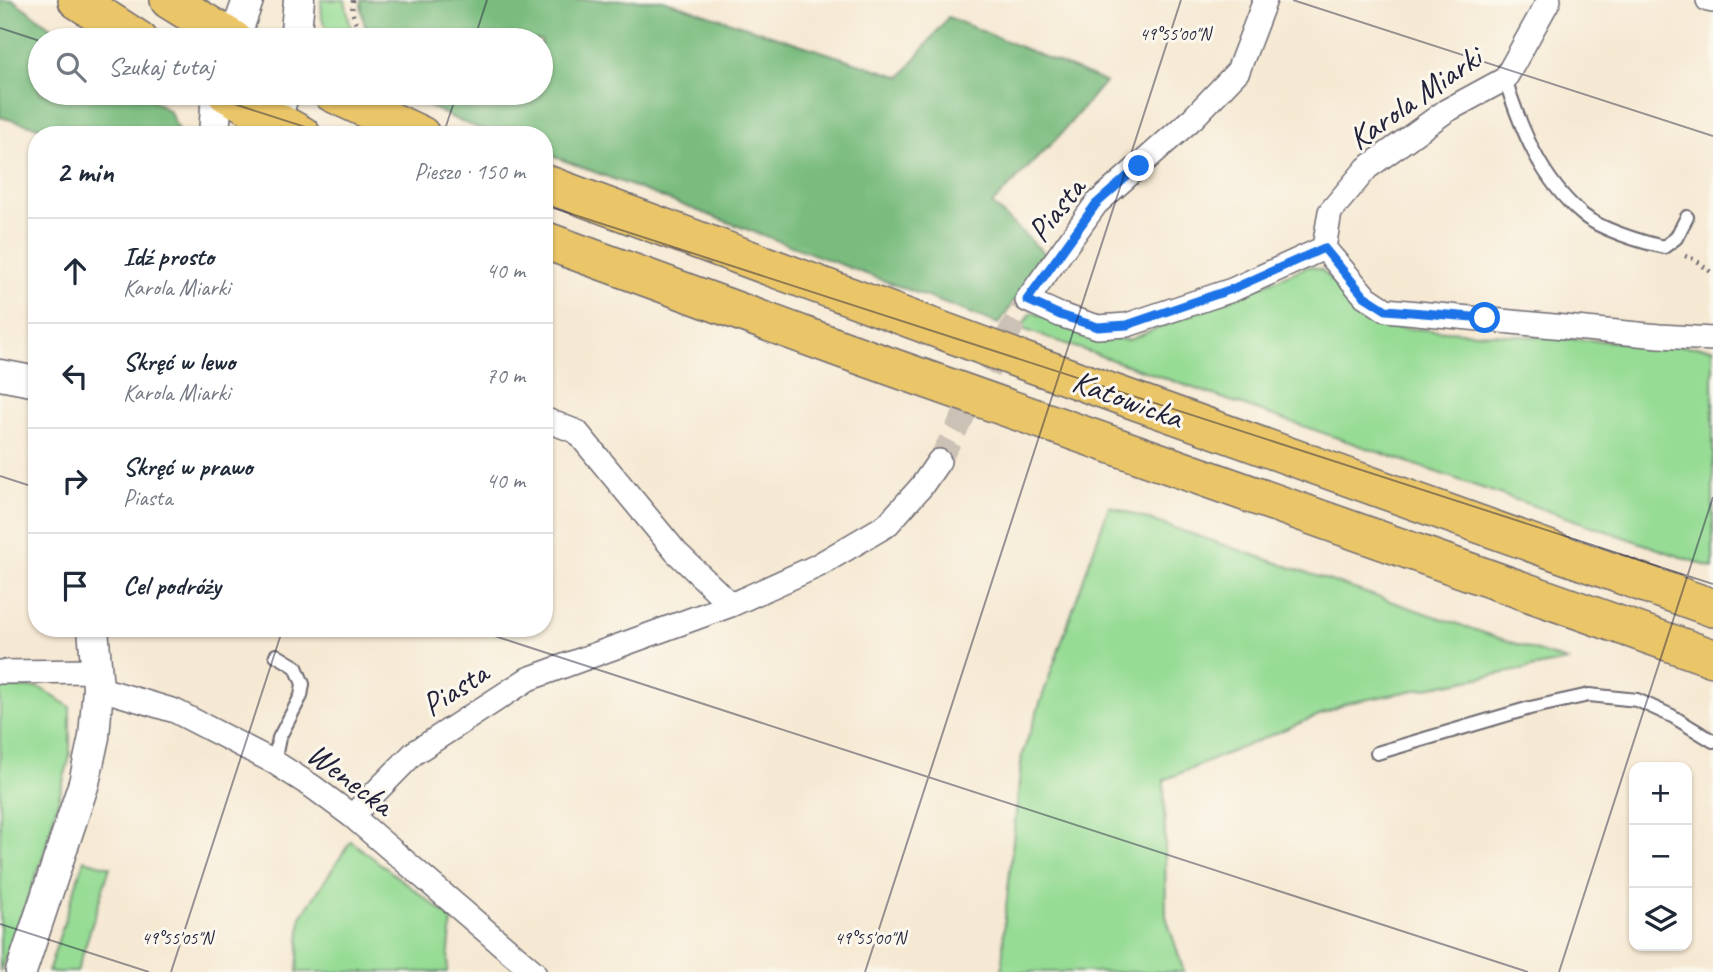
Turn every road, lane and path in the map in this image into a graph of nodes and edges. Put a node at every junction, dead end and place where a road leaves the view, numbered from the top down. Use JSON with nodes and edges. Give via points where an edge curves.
{"nodes":[{"id":1,"x":78,"y":0,"type":"edge"},
{"id":2,"x":169,"y":0,"type":"edge"},
{"id":3,"x":248,"y":0,"type":"edge"},
{"id":4,"x":299,"y":0,"type":"edge"},
{"id":5,"x":353,"y":0,"type":"edge"},
{"id":6,"x":1265,"y":0,"type":"edge"},
{"id":7,"x":1549,"y":0,"type":"edge"},
{"id":8,"x":121,"y":28,"type":"edge"},
{"id":9,"x":214,"y":28,"type":"edge"},
{"id":10,"x":238,"y":28,"type":"edge"},
{"id":11,"x":296,"y":28,"type":"edge"},
{"id":12,"x":357,"y":28,"type":"edge"},
{"id":13,"x":1504,"y":79,"type":"junction"},
{"id":14,"x":216,"y":105,"type":"edge"},
{"id":15,"x":250,"y":105,"type":"edge"},
{"id":16,"x":357,"y":105,"type":"edge"},
{"id":17,"x":283,"y":121,"type":"edge"},
{"id":18,"x":215,"y":126,"type":"edge"},
{"id":19,"x":402,"y":126,"type":"edge"},
{"id":20,"x":553,"y":186,"type":"edge"},
{"id":21,"x":1687,"y":217,"type":"dead end"},
{"id":22,"x":553,"y":243,"type":"edge"},
{"id":23,"x":1664,"y":247,"type":"junction"},
{"id":24,"x":1324,"y":248,"type":"junction"},
{"id":25,"x":1713,"y":274,"type":"edge"},
{"id":26,"x":1713,"y":339,"type":"edge"},
{"id":27,"x":553,"y":423,"type":"edge"},
{"id":28,"x":939,"y":461,"type":"tunnel mouth"},
{"id":29,"x":731,"y":605,"type":"junction"},
{"id":30,"x":1713,"y":608,"type":"edge"},
{"id":31,"x":94,"y":637,"type":"edge"},
{"id":32,"x":276,"y":655,"type":"dead end"},
{"id":33,"x":1713,"y":657,"type":"edge"},
{"id":34,"x":0,"y":672,"type":"edge"},
{"id":35,"x":98,"y":680,"type":"junction"},
{"id":36,"x":1713,"y":741,"type":"edge"},
{"id":37,"x":1377,"y":752,"type":"dead end"},
{"id":38,"x":274,"y":762,"type":"junction"},
{"id":39,"x":352,"y":816,"type":"junction"},
{"id":40,"x":22,"y":972,"type":"edge"},
{"id":41,"x":534,"y":972,"type":"edge"}],
"edges":[{"from":1,"to":8,"type":"main road"},
{"from":2,"to":9,"type":"main road"},
{"from":3,"to":10,"type":"street"},
{"from":4,"to":11,"type":"street"},
{"from":5,"to":12,"type":"path"},
{"from":6,"to":24,"type":"street","name":"Piasta","via":[[1238,71],[1193,118],[1096,204],[1027,300],[1098,327],[1127,325],[1232,289]]},
{"from":7,"to":13,"type":"street","name":"Karola Miarki"},
{"from":13,"to":23,"type":"lane","via":[[1523,133],[1550,180],[1584,216],[1641,242]]},
{"from":13,"to":24,"type":"street","name":"Karola Miarki","via":[[1446,111],[1367,168],[1330,212]]},
{"from":14,"to":18,"type":"street"},
{"from":15,"to":17,"type":"main road"},
{"from":16,"to":19,"type":"main road"},
{"from":20,"to":30,"type":"main road","name":"Katowicka","via":[[1020,360]]},
{"from":21,"to":23,"type":"lane","via":[[1676,238]]},
{"from":22,"to":33,"type":"main road","name":"Katowicka"},
{"from":23,"to":25,"type":"path","via":[[1696,260]]},
{"from":24,"to":26,"type":"street","via":[[1364,296],[1386,310]]},
{"from":27,"to":29,"type":"street","via":[[577,432],[676,552]]},
{"from":28,"to":29,"type":"street","name":"Piasta","via":[[887,525],[817,566]]},
{"from":29,"to":39,"type":"street","name":"Piasta","via":[[528,679],[414,753]]},
{"from":31,"to":35,"type":"street"},
{"from":32,"to":38,"type":"lane","via":[[296,667],[303,684],[279,738]]},
{"from":34,"to":35,"type":"street","name":"Wenecka"},
{"from":35,"to":38,"type":"street","name":"Wenecka","via":[[175,712]]},
{"from":35,"to":40,"type":"street","via":[[94,737],[84,783]]},
{"from":36,"to":37,"type":"lane","via":[[1637,700],[1590,695]]},
{"from":38,"to":39,"type":"street","name":"Wenecka"},
{"from":39,"to":41,"type":"street","name":"Wenecka"}]}
